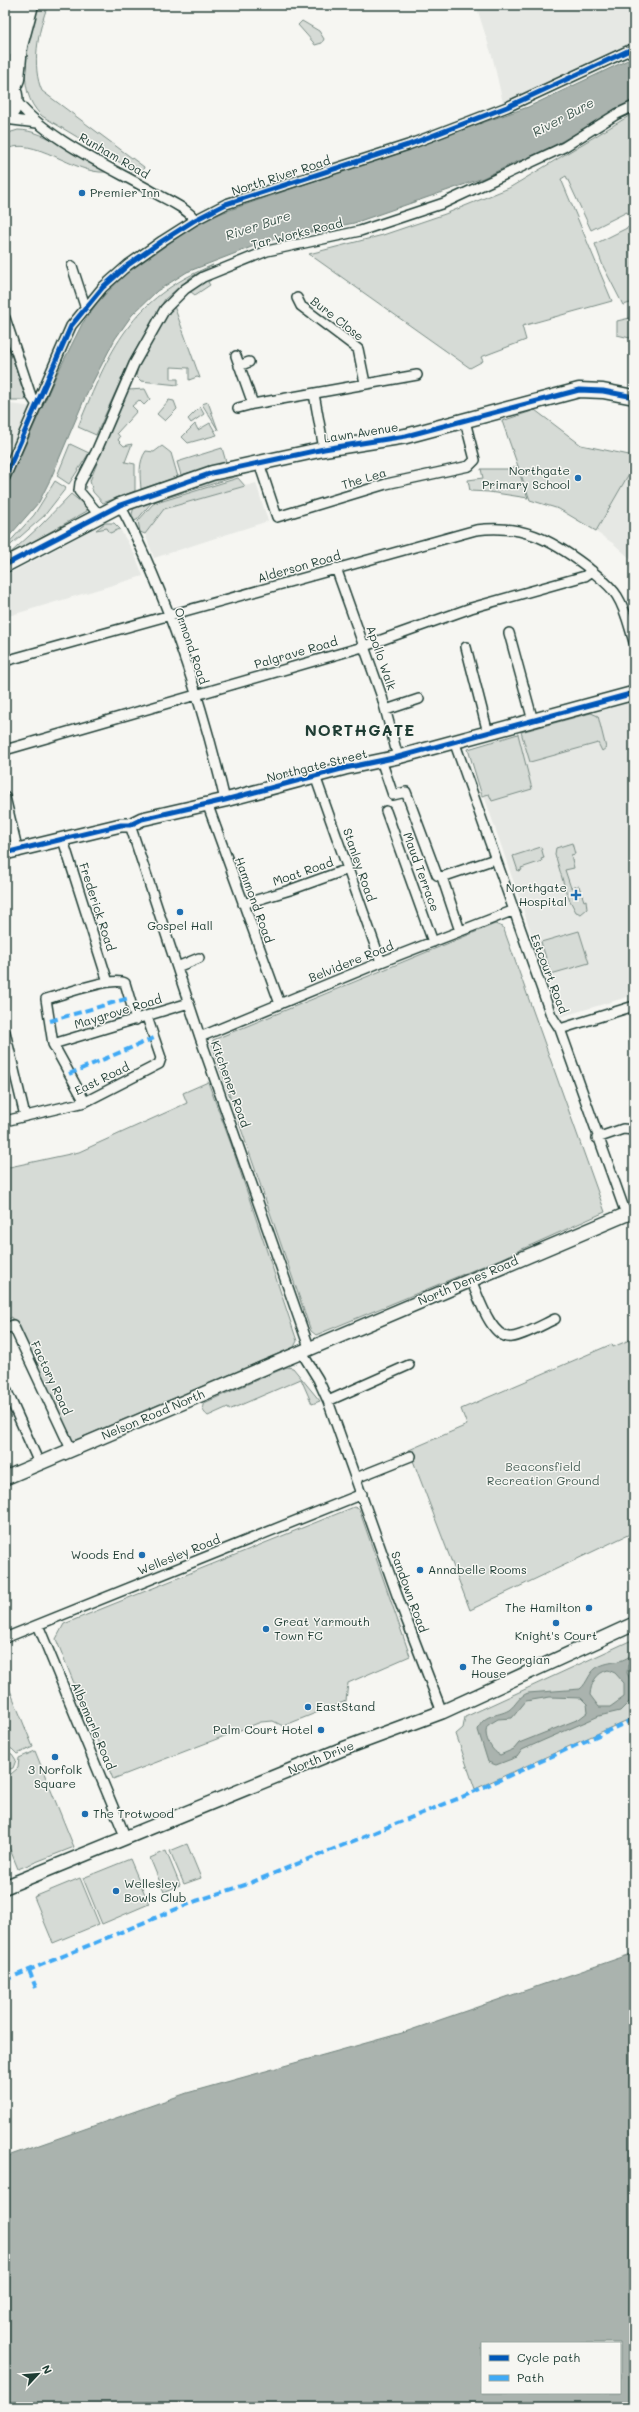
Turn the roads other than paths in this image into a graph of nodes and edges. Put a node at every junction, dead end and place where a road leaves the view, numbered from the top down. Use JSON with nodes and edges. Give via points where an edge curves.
{"nodes":[{"id":1,"x":16,"y":5,"type":"edge"},
{"id":2,"x":30,"y":5,"type":"edge"},
{"id":3,"x":634,"y":48,"type":"edge"},
{"id":4,"x":5,"y":50,"type":"edge"},
{"id":5,"x":10,"y":90,"type":"edge"},
{"id":6,"x":634,"y":106,"type":"edge"},
{"id":7,"x":5,"y":118,"type":"edge"},
{"id":8,"x":41,"y":124,"type":"junction"},
{"id":9,"x":195,"y":220,"type":"junction"},
{"id":10,"x":72,"y":266,"type":"dead end"},
{"id":11,"x":297,"y":298,"type":"dead end"},
{"id":12,"x":86,"y":306,"type":"junction"},
{"id":13,"x":5,"y":318,"type":"edge"},
{"id":14,"x":236,"y":356,"type":"dead end"},
{"id":15,"x":249,"y":362,"type":"dead end"},
{"id":16,"x":240,"y":366,"type":"junction"},
{"id":17,"x":405,"y":366,"type":"dead end"},
{"id":18,"x":417,"y":375,"type":"dead end"},
{"id":19,"x":407,"y":376,"type":"junction"},
{"id":20,"x":365,"y":383,"type":"junction"},
{"id":21,"x":314,"y":394,"type":"junction"},
{"id":22,"x":634,"y":397,"type":"edge"},
{"id":23,"x":253,"y":404,"type":"junction"},
{"id":24,"x":36,"y":405,"type":"junction"},
{"id":25,"x":238,"y":408,"type":"dead end"},
{"id":26,"x":466,"y":421,"type":"junction"},
{"id":27,"x":324,"y":449,"type":"junction"},
{"id":28,"x":259,"y":463,"type":"junction"},
{"id":29,"x":5,"y":477,"type":"edge"},
{"id":30,"x":120,"y":505,"type":"junction"},
{"id":31,"x":99,"y":516,"type":"junction"},
{"id":32,"x":5,"y":565,"type":"edge"},
{"id":33,"x":336,"y":568,"type":"junction"},
{"id":34,"x":592,"y":571,"type":"junction"},
{"id":35,"x":168,"y":616,"type":"junction"},
{"id":36,"x":509,"y":633,"type":"dead end"},
{"id":37,"x":634,"y":642,"type":"edge"},
{"id":38,"x":364,"y":646,"type":"junction"},
{"id":39,"x":466,"y":647,"type":"dead end"},
{"id":40,"x":5,"y":661,"type":"edge"},
{"id":41,"x":634,"y":693,"type":"edge"},
{"id":42,"x":195,"y":695,"type":"junction"},
{"id":43,"x":419,"y":699,"type":"dead end"},
{"id":44,"x":386,"y":710,"type":"junction"},
{"id":45,"x":533,"y":721,"type":"junction"},
{"id":46,"x":488,"y":733,"type":"junction"},
{"id":47,"x":454,"y":741,"type":"junction"},
{"id":48,"x":5,"y":750,"type":"edge"},
{"id":49,"x":398,"y":757,"type":"junction"},
{"id":50,"x":381,"y":760,"type":"junction"},
{"id":51,"x":315,"y":776,"type":"junction"},
{"id":52,"x":5,"y":797,"type":"edge"},
{"id":53,"x":225,"y":800,"type":"junction"},
{"id":54,"x":206,"y":803,"type":"junction"},
{"id":55,"x":386,"y":811,"type":"dead end"},
{"id":56,"x":130,"y":826,"type":"junction"},
{"id":57,"x":63,"y":840,"type":"junction"},
{"id":58,"x":11,"y":852,"type":"edge"},
{"id":59,"x":495,"y":859,"type":"junction"},
{"id":60,"x":348,"y":869,"type":"junction"},
{"id":61,"x":442,"y":877,"type":"junction"},
{"id":62,"x":243,"y":904,"type":"junction"},
{"id":63,"x":512,"y":911,"type":"junction"},
{"id":64,"x":460,"y":931,"type":"junction"},
{"id":65,"x":433,"y":942,"type":"junction"},
{"id":66,"x":199,"y":958,"type":"dead end"},
{"id":67,"x":380,"y":962,"type":"junction"},
{"id":68,"x":177,"y":967,"type":"junction"},
{"id":69,"x":108,"y":982,"type":"junction"},
{"id":70,"x":189,"y":1003,"type":"junction"},
{"id":71,"x":280,"y":1004,"type":"junction"},
{"id":72,"x":634,"y":1006,"type":"edge"},
{"id":73,"x":147,"y":1017,"type":"junction"},
{"id":74,"x":136,"y":1020,"type":"junction"},
{"id":75,"x":560,"y":1029,"type":"junction"},
{"id":76,"x":5,"y":1032,"type":"edge"},
{"id":77,"x":200,"y":1037,"type":"junction"},
{"id":78,"x":54,"y":1044,"type":"junction"},
{"id":79,"x":85,"y":1102,"type":"junction"},
{"id":80,"x":25,"y":1116,"type":"junction"},
{"id":81,"x":5,"y":1121,"type":"edge"},
{"id":82,"x":634,"y":1130,"type":"edge"},
{"id":83,"x":598,"y":1138,"type":"junction"},
{"id":84,"x":630,"y":1212,"type":"edge"},
{"id":85,"x":471,"y":1280,"type":"junction"},
{"id":86,"x":555,"y":1319,"type":"dead end"},
{"id":87,"x":5,"y":1329,"type":"edge"},
{"id":88,"x":306,"y":1351,"type":"junction"},
{"id":89,"x":409,"y":1365,"type":"dead end"},
{"id":90,"x":5,"y":1387,"type":"edge"},
{"id":91,"x":328,"y":1401,"type":"junction"},
{"id":92,"x":71,"y":1449,"type":"junction"},
{"id":93,"x":411,"y":1456,"type":"dead end"},
{"id":94,"x":39,"y":1463,"type":"junction"},
{"id":95,"x":5,"y":1478,"type":"edge"},
{"id":96,"x":356,"y":1478,"type":"junction"},
{"id":97,"x":362,"y":1494,"type":"junction"},
{"id":98,"x":634,"y":1624,"type":"edge"},
{"id":99,"x":38,"y":1625,"type":"junction"},
{"id":100,"x":5,"y":1638,"type":"edge"},
{"id":101,"x":442,"y":1712,"type":"junction"},
{"id":102,"x":126,"y":1836,"type":"junction"},
{"id":103,"x":5,"y":1887,"type":"edge"}],
"edges":[{"from":1,"to":4,"type":"highway"},
{"from":2,"to":5,"type":"highway","via":[[21,35],[16,78]]},
{"from":3,"to":9,"type":"street","name":"North River Road","via":[[507,107],[408,145],[226,204]]},
{"from":5,"to":7,"type":"highway","via":[[13,109]]},
{"from":5,"to":8,"type":"street","name":"Runham Road"},
{"from":6,"to":31,"type":"street","name":"Tar Works Road","via":[[564,147],[444,203],[360,231],[267,251],[203,277],[186,289],[165,309],[134,364],[80,483],[79,491]]},
{"from":7,"to":8,"type":"street","name":"Runham Road"},
{"from":8,"to":9,"type":"street","name":"Runham Road"},
{"from":9,"to":12,"type":"street","name":"North River Road","via":[[128,265]]},
{"from":10,"to":12,"type":"street"},
{"from":11,"to":20,"type":"street","name":"Bure Close","via":[[301,306],[358,349]]},
{"from":12,"to":24,"type":"street","name":"North River Road","via":[[71,326]]},
{"from":13,"to":24,"type":"street"},
{"from":14,"to":16,"type":"street"},
{"from":15,"to":16,"type":"street"},
{"from":16,"to":23,"type":"street"},
{"from":17,"to":19,"type":"street"},
{"from":18,"to":19,"type":"street"},
{"from":19,"to":20,"type":"street"},
{"from":20,"to":21,"type":"street"},
{"from":21,"to":23,"type":"street"},
{"from":21,"to":27,"type":"street"},
{"from":22,"to":26,"type":"main road","name":"Lawn Avenue","via":[[603,391],[579,390]]},
{"from":23,"to":25,"type":"street"},
{"from":24,"to":29,"type":"street","name":"North River Road"},
{"from":26,"to":27,"type":"main road","name":"Lawn Avenue","via":[[406,436]]},
{"from":26,"to":28,"type":"street","name":"The Lea","via":[[474,460],[469,466],[386,484],[277,517]]},
{"from":27,"to":28,"type":"main road","name":"Lawn Avenue"},
{"from":28,"to":30,"type":"main road","name":"Lawn Avenue","via":[[212,473]]},
{"from":30,"to":31,"type":"main road","name":"Lawn Avenue"},
{"from":30,"to":35,"type":"street","name":"Ormond Road","via":[[145,554]]},
{"from":31,"to":32,"type":"main road","name":"Lawn Avenue"},
{"from":33,"to":34,"type":"street","name":"Alderson Road","via":[[476,530],[493,528],[512,529],[540,537]]},
{"from":33,"to":35,"type":"street","name":"Alderson Road"},
{"from":33,"to":38,"type":"street","name":"Apollo Walk"},
{"from":34,"to":37,"type":"street","name":"Alderson Road","via":[[617,595]]},
{"from":34,"to":38,"type":"street","name":"Palgrave Road","via":[[585,576],[470,608]]},
{"from":35,"to":40,"type":"street","name":"Alderson Road"},
{"from":35,"to":42,"type":"street","name":"Ormond Road"},
{"from":36,"to":45,"type":"street"},
{"from":38,"to":42,"type":"street","name":"Palgrave Road"},
{"from":38,"to":44,"type":"street","name":"Apollo Walk"},
{"from":39,"to":46,"type":"street"},
{"from":41,"to":45,"type":"street","name":"Northgate Street"},
{"from":42,"to":48,"type":"street","name":"Palgrave Road"},
{"from":42,"to":53,"type":"street","name":"Ormond Road"},
{"from":43,"to":44,"type":"street"},
{"from":44,"to":49,"type":"street","name":"Apollo Walk"},
{"from":45,"to":46,"type":"street","name":"Northgate Street"},
{"from":46,"to":47,"type":"street","name":"Northgate Street"},
{"from":47,"to":49,"type":"street","name":"Northgate Street"},
{"from":47,"to":59,"type":"street","name":"Estcourt Road"},
{"from":49,"to":50,"type":"street","name":"Northgate Street"},
{"from":50,"to":51,"type":"street","name":"Northgate Street"},
{"from":50,"to":61,"type":"street","via":[[393,795],[406,792],[437,875]]},
{"from":51,"to":53,"type":"street","name":"Northgate Street"},
{"from":51,"to":60,"type":"street","name":"Stanley Road"},
{"from":52,"to":58,"type":"street"},
{"from":53,"to":54,"type":"street","name":"Northgate Street"},
{"from":54,"to":56,"type":"street","name":"Northgate Street","via":[[142,819]]},
{"from":54,"to":62,"type":"street","name":"Hammond Road"},
{"from":55,"to":65,"type":"street","name":"Maud Terrace"},
{"from":56,"to":57,"type":"street","name":"Northgate Street","via":[[121,825]]},
{"from":56,"to":68,"type":"street","name":"Kitchener Road"},
{"from":57,"to":58,"type":"street","name":"Northgate Street"},
{"from":57,"to":69,"type":"street","name":"Frederick Road"},
{"from":59,"to":61,"type":"street"},
{"from":59,"to":63,"type":"street","name":"Estcourt Road"},
{"from":60,"to":62,"type":"street","name":"Moat Road"},
{"from":60,"to":67,"type":"street","name":"Stanley Road"},
{"from":61,"to":64,"type":"street"},
{"from":62,"to":71,"type":"street","name":"Hammond Road"},
{"from":63,"to":64,"type":"street","name":"Belvidere Road"},
{"from":63,"to":75,"type":"street","name":"Estcourt Road","via":[[550,1015]]},
{"from":64,"to":65,"type":"street","name":"Belvidere Road"},
{"from":65,"to":67,"type":"street","name":"Belvidere Road"},
{"from":66,"to":68,"type":"street"},
{"from":67,"to":71,"type":"street","name":"Belvidere Road"},
{"from":68,"to":70,"type":"street","name":"Kitchener Road"},
{"from":69,"to":74,"type":"street","via":[[125,983]]},
{"from":69,"to":78,"type":"street","via":[[46,999]]},
{"from":70,"to":73,"type":"street","name":"Maygrove Road"},
{"from":70,"to":77,"type":"street","name":"Kitchener Road"},
{"from":71,"to":77,"type":"street","name":"Belvidere Road"},
{"from":72,"to":75,"type":"street"},
{"from":73,"to":74,"type":"street","name":"Maygrove Road"},
{"from":73,"to":79,"type":"street","name":"East Road","via":[[161,1058],[159,1064]]},
{"from":74,"to":78,"type":"street","name":"Maygrove Road"},
{"from":75,"to":83,"type":"street","name":"Estcourt Road"},
{"from":76,"to":80,"type":"street"},
{"from":77,"to":88,"type":"street","name":"Kitchener Road"},
{"from":78,"to":79,"type":"street"},
{"from":79,"to":80,"type":"street","name":"East Road"},
{"from":80,"to":81,"type":"street","name":"East Road"},
{"from":82,"to":83,"type":"street","via":[[623,1129]]},
{"from":83,"to":84,"type":"street","name":"Estcourt Road"},
{"from":84,"to":85,"type":"street","name":"North Denes Road"},
{"from":85,"to":86,"type":"street","via":[[492,1326],[502,1335],[512,1337]]},
{"from":85,"to":88,"type":"street","name":"North Denes Road"},
{"from":87,"to":92,"type":"street","name":"Factory Road","via":[[13,1325]]},
{"from":88,"to":91,"type":"street","name":"Sandown Road"},
{"from":88,"to":92,"type":"street","name":"Nelson Road North"},
{"from":89,"to":91,"type":"street"},
{"from":90,"to":94,"type":"street"},
{"from":91,"to":96,"type":"street","name":"Sandown Road"},
{"from":92,"to":94,"type":"street","name":"Nelson Road North"},
{"from":93,"to":96,"type":"street"},
{"from":94,"to":95,"type":"street","name":"Nelson Road North"},
{"from":96,"to":97,"type":"street","name":"Sandown Road"},
{"from":97,"to":99,"type":"street","name":"Wellesley Road"},
{"from":97,"to":101,"type":"street","name":"Sandown Road"},
{"from":98,"to":101,"type":"street","name":"North Drive"},
{"from":99,"to":100,"type":"street","name":"Wellesley Road"},
{"from":99,"to":102,"type":"street","name":"Albemarle Road"},
{"from":101,"to":102,"type":"street","name":"North Drive"},
{"from":102,"to":103,"type":"street","name":"North Drive"}]}
